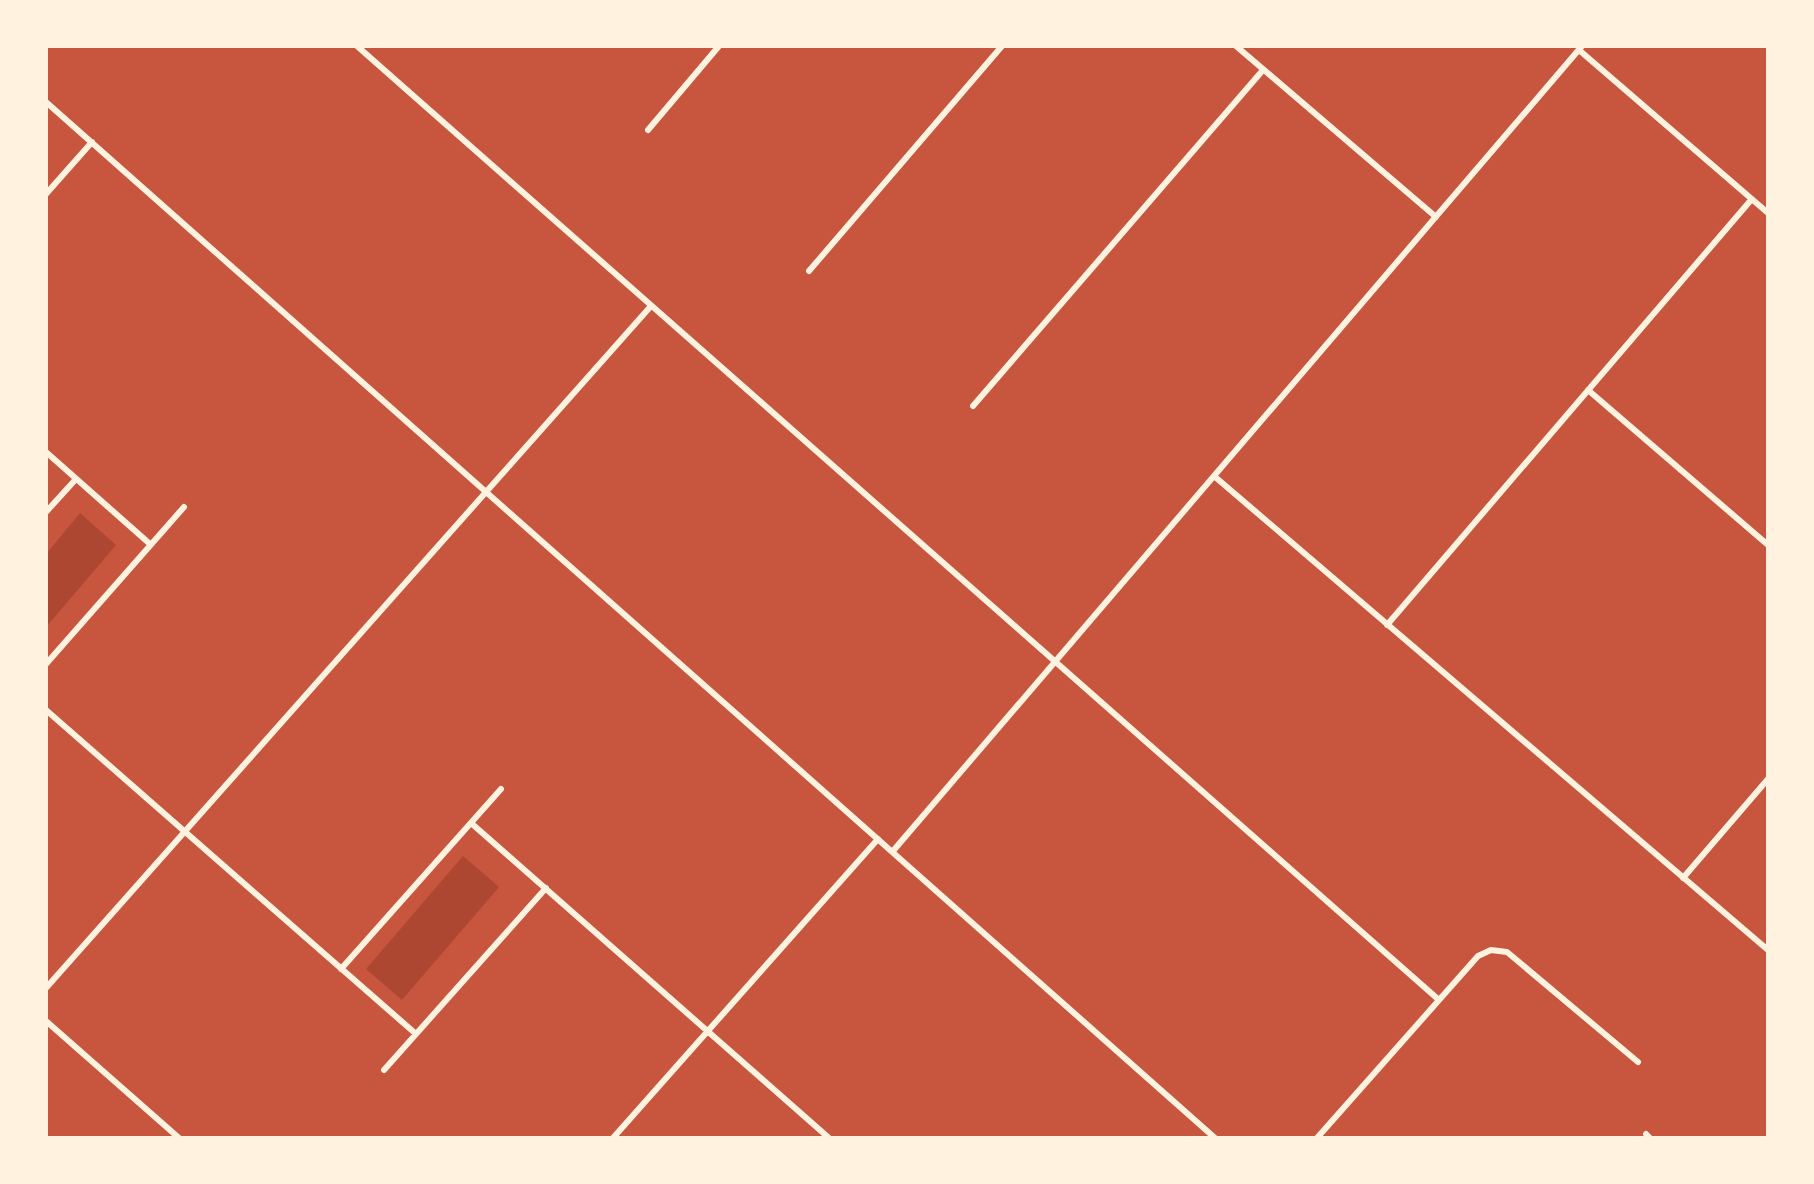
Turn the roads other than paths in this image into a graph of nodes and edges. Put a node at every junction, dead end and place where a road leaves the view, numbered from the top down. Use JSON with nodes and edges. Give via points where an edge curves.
{"nodes":[{"id":1,"x":357,"y":46,"type":"edge"},
{"id":2,"x":719,"y":46,"type":"edge"},
{"id":3,"x":1002,"y":46,"type":"edge"},
{"id":4,"x":1236,"y":46,"type":"edge"},
{"id":5,"x":1581,"y":48,"type":"edge"},
{"id":6,"x":1263,"y":70,"type":"junction"},
{"id":7,"x":46,"y":102,"type":"edge"},
{"id":8,"x":648,"y":130,"type":"dead end"},
{"id":9,"x":92,"y":142,"type":"junction"},
{"id":10,"x":46,"y":194,"type":"edge"},
{"id":11,"x":1752,"y":200,"type":"junction"},
{"id":12,"x":1767,"y":213,"type":"edge"},
{"id":13,"x":1436,"y":217,"type":"junction"},
{"id":14,"x":809,"y":271,"type":"dead end"},
{"id":15,"x":651,"y":306,"type":"junction"},
{"id":16,"x":1588,"y":390,"type":"junction"},
{"id":17,"x":973,"y":406,"type":"dead end"},
{"id":18,"x":46,"y":452,"type":"edge"},
{"id":19,"x":1214,"y":476,"type":"junction"},
{"id":20,"x":76,"y":479,"type":"junction"},
{"id":21,"x":487,"y":492,"type":"junction"},
{"id":22,"x":184,"y":507,"type":"dead end"},
{"id":23,"x":46,"y":512,"type":"edge"},
{"id":24,"x":150,"y":544,"type":"junction"},
{"id":25,"x":1767,"y":545,"type":"edge"},
{"id":26,"x":1387,"y":625,"type":"junction"},
{"id":27,"x":1055,"y":662,"type":"junction"},
{"id":28,"x":46,"y":664,"type":"edge"},
{"id":29,"x":46,"y":710,"type":"edge"},
{"id":30,"x":1767,"y":778,"type":"edge"},
{"id":31,"x":501,"y":789,"type":"dead end"},
{"id":32,"x":471,"y":823,"type":"junction"},
{"id":33,"x":184,"y":832,"type":"junction"},
{"id":34,"x":878,"y":839,"type":"junction"},
{"id":35,"x":892,"y":851,"type":"junction"},
{"id":36,"x":1683,"y":878,"type":"junction"},
{"id":37,"x":546,"y":888,"type":"junction"},
{"id":38,"x":1767,"y":950,"type":"edge"},
{"id":39,"x":341,"y":969,"type":"junction"},
{"id":40,"x":46,"y":988,"type":"edge"},
{"id":41,"x":1440,"y":1000,"type":"junction"},
{"id":42,"x":46,"y":1021,"type":"edge"},
{"id":43,"x":708,"y":1031,"type":"junction"},
{"id":44,"x":416,"y":1034,"type":"junction"},
{"id":45,"x":1638,"y":1062,"type":"dead end"},
{"id":46,"x":384,"y":1070,"type":"dead end"},
{"id":47,"x":179,"y":1137,"type":"edge"},
{"id":48,"x":613,"y":1137,"type":"edge"},
{"id":49,"x":829,"y":1137,"type":"edge"},
{"id":50,"x":1215,"y":1137,"type":"edge"},
{"id":51,"x":1317,"y":1137,"type":"edge"}],
"edges":[{"from":1,"to":15,"type":"street"},
{"from":2,"to":8,"type":"street"},
{"from":3,"to":14,"type":"street"},
{"from":4,"to":6,"type":"street"},
{"from":5,"to":11,"type":"street"},
{"from":5,"to":13,"type":"street"},
{"from":6,"to":13,"type":"street"},
{"from":6,"to":17,"type":"street"},
{"from":7,"to":9,"type":"street"},
{"from":9,"to":10,"type":"street"},
{"from":9,"to":21,"type":"street"},
{"from":11,"to":12,"type":"street"},
{"from":11,"to":16,"type":"street"},
{"from":13,"to":19,"type":"street"},
{"from":15,"to":21,"type":"street"},
{"from":15,"to":27,"type":"street"},
{"from":16,"to":25,"type":"street"},
{"from":16,"to":26,"type":"street"},
{"from":18,"to":20,"type":"street"},
{"from":19,"to":26,"type":"street"},
{"from":19,"to":27,"type":"street"},
{"from":20,"to":23,"type":"street"},
{"from":20,"to":24,"type":"street"},
{"from":21,"to":33,"type":"street"},
{"from":21,"to":34,"type":"street"},
{"from":22,"to":24,"type":"street"},
{"from":24,"to":28,"type":"street"},
{"from":26,"to":36,"type":"street"},
{"from":27,"to":35,"type":"street"},
{"from":27,"to":41,"type":"street"},
{"from":29,"to":33,"type":"street"},
{"from":30,"to":36,"type":"street"},
{"from":31,"to":32,"type":"street"},
{"from":32,"to":37,"type":"street"},
{"from":32,"to":39,"type":"street"},
{"from":33,"to":39,"type":"street"},
{"from":33,"to":40,"type":"street"},
{"from":34,"to":35,"type":"street"},
{"from":34,"to":43,"type":"street"},
{"from":35,"to":50,"type":"street"},
{"from":36,"to":38,"type":"street"},
{"from":37,"to":43,"type":"street"},
{"from":37,"to":44,"type":"street"},
{"from":39,"to":44,"type":"street"},
{"from":41,"to":45,"type":"street","via":[[1478,956],[1491,950],[1507,952]]},
{"from":41,"to":51,"type":"street"},
{"from":42,"to":47,"type":"street"},
{"from":43,"to":48,"type":"street"},
{"from":43,"to":49,"type":"street"},
{"from":44,"to":46,"type":"street"}]}
